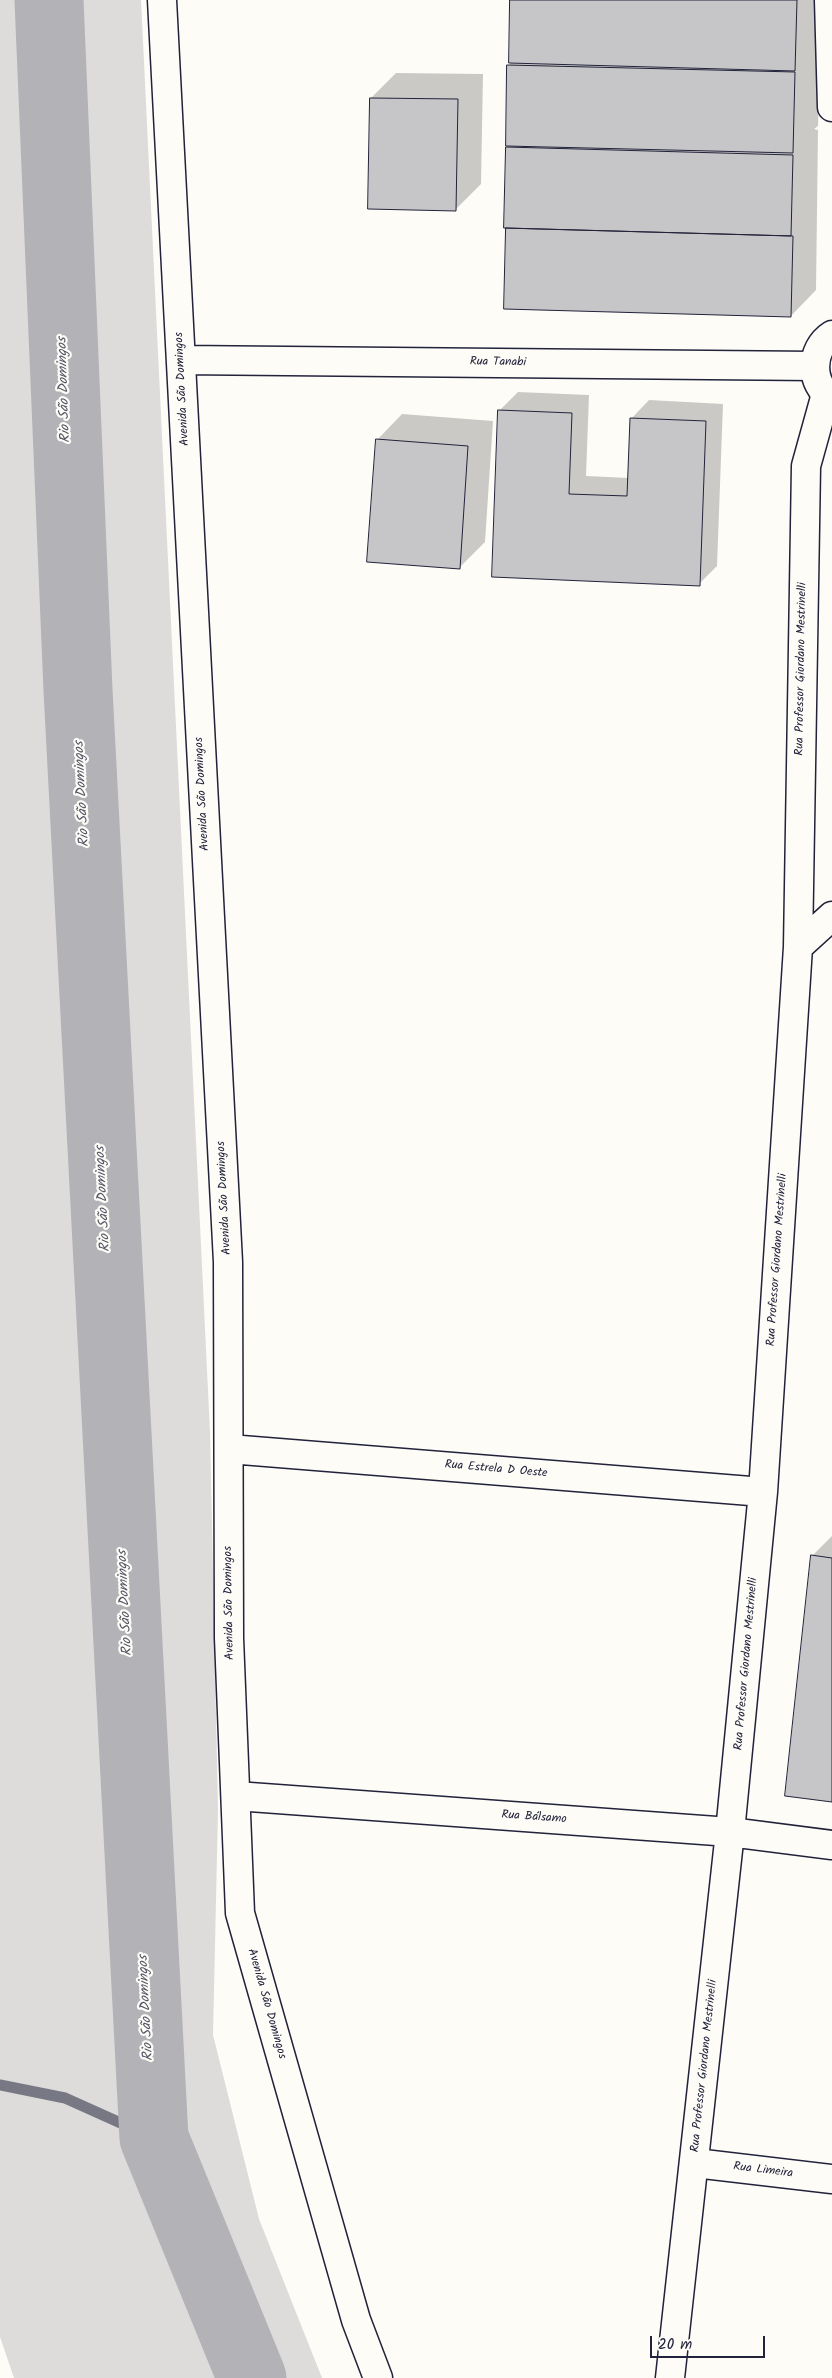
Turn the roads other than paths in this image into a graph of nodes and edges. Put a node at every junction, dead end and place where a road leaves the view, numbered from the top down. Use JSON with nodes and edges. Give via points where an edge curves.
{"nodes":[{"id":1,"x":162,"y":0,"type":"edge"},
{"id":2,"x":829,"y":0,"type":"edge"},
{"id":3,"x":832,"y":107,"type":"edge"},
{"id":4,"x":832,"y":335,"type":"edge"},
{"id":5,"x":182,"y":360,"type":"junction"},
{"id":6,"x":814,"y":366,"type":"junction"},
{"id":7,"x":829,"y":396,"type":"edge"},
{"id":8,"x":832,"y":916,"type":"edge"},
{"id":9,"x":798,"y":947,"type":"junction"},
{"id":10,"x":229,"y":1449,"type":"junction"},
{"id":11,"x":763,"y":1492,"type":"junction"},
{"id":12,"x":236,"y":1796,"type":"junction"},
{"id":13,"x":730,"y":1832,"type":"junction"},
{"id":14,"x":832,"y":1846,"type":"edge"},
{"id":15,"x":695,"y":2163,"type":"junction"},
{"id":16,"x":832,"y":2179,"type":"edge"},
{"id":17,"x":378,"y":2378,"type":"edge"},
{"id":18,"x":670,"y":2378,"type":"edge"}],
"edges":[{"from":1,"to":5,"type":"street","name":"Avenida São Domingos"},
{"from":2,"to":3,"type":"street"},
{"from":4,"to":6,"type":"street","via":[[817,352]]},
{"from":5,"to":6,"type":"street","name":"Rua Tanabi"},
{"from":5,"to":10,"type":"street","name":"Avenida São Domingos","via":[[228,1262]]},
{"from":6,"to":7,"type":"street","via":[[817,382]]},
{"from":7,"to":9,"type":"street","name":"Rua Professor Giordano Mestrinelli","via":[[806,466]]},
{"from":8,"to":9,"type":"street"},
{"from":9,"to":11,"type":"street","name":"Rua Professor Giordano Mestrinelli"},
{"from":10,"to":11,"type":"street","name":"Rua Estrela D Oeste"},
{"from":10,"to":12,"type":"street","name":"Avenida São Domingos","via":[[229,1638]]},
{"from":11,"to":13,"type":"street","name":"Rua Professor Giordano Mestrinelli"},
{"from":12,"to":13,"type":"street","name":"Rua Bálsamo"},
{"from":12,"to":17,"type":"street","name":"Avenida São Domingos","via":[[240,1913],[356,2320]]},
{"from":13,"to":14,"type":"street","name":"Rua Bálsamo"},
{"from":13,"to":15,"type":"street","name":"Rua Professor Giordano Mestrinelli"},
{"from":15,"to":16,"type":"street","name":"Rua Limeira"},
{"from":15,"to":18,"type":"street","name":"Rua Professor Giordano Mestrinelli"}]}
